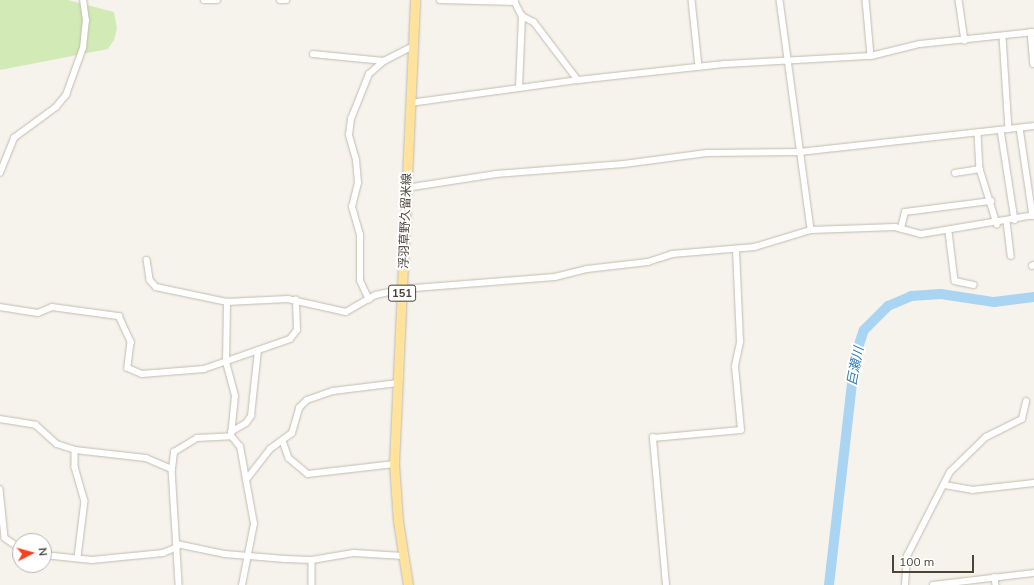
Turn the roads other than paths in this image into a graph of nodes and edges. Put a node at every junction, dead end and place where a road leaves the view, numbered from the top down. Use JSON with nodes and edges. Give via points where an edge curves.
{"nodes":[{"id":1,"x":83,"y":0,"type":"edge"},
{"id":2,"x":204,"y":0,"type":"edge"},
{"id":3,"x":217,"y":0,"type":"edge"},
{"id":4,"x":280,"y":0,"type":"edge"},
{"id":5,"x":286,"y":0,"type":"edge"},
{"id":6,"x":414,"y":0,"type":"edge"},
{"id":7,"x":440,"y":0,"type":"edge"},
{"id":8,"x":483,"y":0,"type":"edge"},
{"id":9,"x":692,"y":0,"type":"edge"},
{"id":10,"x":780,"y":0,"type":"edge"},
{"id":11,"x":866,"y":0,"type":"edge"},
{"id":12,"x":959,"y":0,"type":"edge"},
{"id":13,"x":516,"y":1,"type":"edge"},
{"id":14,"x":522,"y":16,"type":"junction"},
{"id":15,"x":1033,"y":32,"type":"edge"},
{"id":16,"x":1003,"y":37,"type":"junction"},
{"id":17,"x":965,"y":41,"type":"junction"},
{"id":18,"x":412,"y":47,"type":"junction"},
{"id":19,"x":313,"y":54,"type":"dead end"},
{"id":20,"x":871,"y":56,"type":"junction"},
{"id":21,"x":384,"y":61,"type":"junction"},
{"id":22,"x":787,"y":63,"type":"junction"},
{"id":23,"x":1034,"y":64,"type":"edge"},
{"id":24,"x":699,"y":67,"type":"junction"},
{"id":25,"x":578,"y":80,"type":"junction"},
{"id":26,"x":519,"y":88,"type":"junction"},
{"id":27,"x":410,"y":103,"type":"junction"},
{"id":28,"x":1034,"y":126,"type":"edge"},
{"id":29,"x":1020,"y":128,"type":"junction"},
{"id":30,"x":1009,"y":129,"type":"junction"},
{"id":31,"x":1001,"y":130,"type":"junction"},
{"id":32,"x":978,"y":133,"type":"junction"},
{"id":33,"x":800,"y":152,"type":"junction"},
{"id":34,"x":980,"y":169,"type":"junction"},
{"id":35,"x":955,"y":173,"type":"dead end"},
{"id":36,"x":0,"y":174,"type":"edge"},
{"id":37,"x":406,"y":188,"type":"junction"},
{"id":38,"x":991,"y":201,"type":"junction"},
{"id":39,"x":1034,"y":216,"type":"edge"},
{"id":40,"x":1015,"y":220,"type":"junction"},
{"id":41,"x":1007,"y":222,"type":"junction"},
{"id":42,"x":997,"y":224,"type":"junction"},
{"id":43,"x":901,"y":228,"type":"junction"},
{"id":44,"x":811,"y":230,"type":"junction"},
{"id":45,"x":949,"y":232,"type":"junction"},
{"id":46,"x":736,"y":249,"type":"junction"},
{"id":47,"x":1011,"y":256,"type":"dead end"},
{"id":48,"x":147,"y":260,"type":"dead end"},
{"id":49,"x":974,"y":285,"type":"dead end"},
{"id":50,"x":402,"y":289,"type":"junction"},
{"id":51,"x":296,"y":300,"type":"junction"},
{"id":52,"x":369,"y":300,"type":"junction"},
{"id":53,"x":227,"y":302,"type":"junction"},
{"id":54,"x":0,"y":307,"type":"edge"},
{"id":55,"x":258,"y":350,"type":"junction"},
{"id":56,"x":226,"y":362,"type":"junction"},
{"id":57,"x":398,"y":383,"type":"junction"},
{"id":58,"x":1026,"y":402,"type":"dead end"},
{"id":59,"x":0,"y":419,"type":"edge"},
{"id":60,"x":231,"y":434,"type":"junction"},
{"id":61,"x":283,"y":441,"type":"junction"},
{"id":62,"x":75,"y":450,"type":"junction"},
{"id":63,"x":394,"y":464,"type":"junction"},
{"id":64,"x":172,"y":469,"type":"junction"},
{"id":65,"x":246,"y":480,"type":"junction"},
{"id":66,"x":1034,"y":483,"type":"edge"},
{"id":67,"x":945,"y":485,"type":"junction"},
{"id":68,"x":0,"y":489,"type":"edge"},
{"id":69,"x":12,"y":543,"type":"edge"},
{"id":70,"x":177,"y":546,"type":"junction"},
{"id":71,"x":52,"y":555,"type":"edge"},
{"id":72,"x":246,"y":556,"type":"junction"},
{"id":73,"x":403,"y":556,"type":"junction"},
{"id":74,"x":78,"y":557,"type":"junction"},
{"id":75,"x":312,"y":560,"type":"junction"},
{"id":76,"x":1034,"y":574,"type":"edge"},
{"id":77,"x":995,"y":577,"type":"junction"},
{"id":78,"x":179,"y":585,"type":"edge"},
{"id":79,"x":242,"y":585,"type":"edge"},
{"id":80,"x":312,"y":585,"type":"edge"},
{"id":81,"x":408,"y":585,"type":"edge"},
{"id":82,"x":666,"y":585,"type":"edge"},
{"id":83,"x":905,"y":585,"type":"edge"},
{"id":84,"x":933,"y":585,"type":"edge"},
{"id":85,"x":996,"y":585,"type":"edge"}],
"edges":[{"from":1,"to":36,"type":"street","via":[[86,21],[83,48],[66,95],[56,107],[14,138]]},
{"from":2,"to":3,"type":"street"},
{"from":4,"to":5,"type":"street"},
{"from":6,"to":18,"type":"main road","name":"浮羽草野久留米線","number":"151"},
{"from":7,"to":8,"type":"street"},
{"from":8,"to":13,"type":"street"},
{"from":9,"to":24,"type":"street"},
{"from":10,"to":22,"type":"street"},
{"from":11,"to":20,"type":"street"},
{"from":12,"to":17,"type":"street"},
{"from":13,"to":14,"type":"street"},
{"from":14,"to":25,"type":"street","via":[[534,22]]},
{"from":14,"to":26,"type":"street"},
{"from":15,"to":16,"type":"street"},
{"from":15,"to":23,"type":"street"},
{"from":16,"to":17,"type":"street"},
{"from":16,"to":30,"type":"street"},
{"from":17,"to":20,"type":"street","via":[[920,44]]},
{"from":18,"to":21,"type":"street"},
{"from":18,"to":27,"type":"main road","name":"浮羽草野久留米線","number":"151"},
{"from":19,"to":21,"type":"street"},
{"from":20,"to":22,"type":"street"},
{"from":21,"to":52,"type":"street","via":[[364,83],[354,106],[349,135],[356,160],[358,183],[352,207],[360,235],[360,282]]},
{"from":22,"to":24,"type":"street"},
{"from":22,"to":33,"type":"street"},
{"from":24,"to":25,"type":"street"},
{"from":25,"to":26,"type":"street"},
{"from":26,"to":27,"type":"street"},
{"from":27,"to":37,"type":"main road","name":"浮羽草野久留米線","number":"151"},
{"from":28,"to":29,"type":"street"},
{"from":29,"to":30,"type":"street"},
{"from":29,"to":39,"type":"street"},
{"from":30,"to":31,"type":"street"},
{"from":31,"to":32,"type":"street"},
{"from":31,"to":40,"type":"street"},
{"from":32,"to":33,"type":"street"},
{"from":32,"to":34,"type":"street"},
{"from":33,"to":37,"type":"street","via":[[708,153],[624,164],[496,174]]},
{"from":33,"to":44,"type":"street"},
{"from":34,"to":35,"type":"street"},
{"from":34,"to":38,"type":"street"},
{"from":37,"to":50,"type":"main road","name":"浮羽草野久留米線","number":"151"},
{"from":38,"to":42,"type":"street"},
{"from":38,"to":43,"type":"street","via":[[905,212]]},
{"from":39,"to":40,"type":"street"},
{"from":40,"to":41,"type":"street"},
{"from":41,"to":42,"type":"street"},
{"from":41,"to":47,"type":"street"},
{"from":42,"to":45,"type":"street"},
{"from":43,"to":44,"type":"street"},
{"from":43,"to":45,"type":"street","via":[[913,234]]},
{"from":44,"to":46,"type":"street","via":[[780,242]]},
{"from":45,"to":49,"type":"street","via":[[955,281]]},
{"from":46,"to":50,"type":"street","via":[[672,254],[648,262],[587,269],[547,278]]},
{"from":46,"to":82,"type":"street","via":[[740,342],[735,366],[741,430],[653,438]]},
{"from":48,"to":53,"type":"street","via":[[150,280],[156,287]]},
{"from":50,"to":52,"type":"street"},
{"from":50,"to":57,"type":"main road","name":"浮羽草野久留米線","number":"151"},
{"from":51,"to":52,"type":"street","via":[[346,312]]},
{"from":51,"to":53,"type":"street"},
{"from":51,"to":55,"type":"street","via":[[294,336]]},
{"from":53,"to":56,"type":"street"},
{"from":54,"to":56,"type":"street","via":[[38,313],[52,308],[119,316],[131,342],[130,371],[142,374],[204,368]]},
{"from":55,"to":56,"type":"street"},
{"from":55,"to":60,"type":"street","via":[[251,416]]},
{"from":56,"to":60,"type":"street","via":[[235,396]]},
{"from":57,"to":61,"type":"street","via":[[340,389],[311,398],[299,408],[295,428]]},
{"from":57,"to":63,"type":"main road","name":"浮羽草野久留米線","number":"151"},
{"from":58,"to":67,"type":"street","via":[[1022,419],[992,433],[973,448],[950,472]]},
{"from":59,"to":62,"type":"street","via":[[36,425],[57,444]]},
{"from":60,"to":64,"type":"street","via":[[197,438],[174,452]]},
{"from":60,"to":65,"type":"street","via":[[240,447]]},
{"from":61,"to":63,"type":"street","via":[[289,458],[308,474]]},
{"from":61,"to":65,"type":"street","via":[[270,449]]},
{"from":62,"to":64,"type":"street","via":[[146,458]]},
{"from":62,"to":74,"type":"street","via":[[75,467],[85,501]]},
{"from":63,"to":73,"type":"main road","name":"浮羽草野久留米線","number":"151"},
{"from":64,"to":70,"type":"street","via":[[171,498]]},
{"from":65,"to":72,"type":"street","via":[[254,524]]},
{"from":66,"to":67,"type":"street","via":[[972,490]]},
{"from":67,"to":83,"type":"street","via":[[907,556]]},
{"from":68,"to":69,"type":"street","via":[[5,538]]},
{"from":70,"to":72,"type":"street"},
{"from":70,"to":74,"type":"street","via":[[163,553],[118,558],[92,560]]},
{"from":70,"to":78,"type":"street"},
{"from":71,"to":74,"type":"street"},
{"from":72,"to":75,"type":"street"},
{"from":72,"to":79,"type":"street"},
{"from":73,"to":75,"type":"street","via":[[354,553]]},
{"from":73,"to":81,"type":"main road","name":"浮羽草野久留米線","number":"151"},
{"from":75,"to":80,"type":"street"},
{"from":76,"to":77,"type":"street"},
{"from":77,"to":84,"type":"street"},
{"from":77,"to":85,"type":"street"}]}
